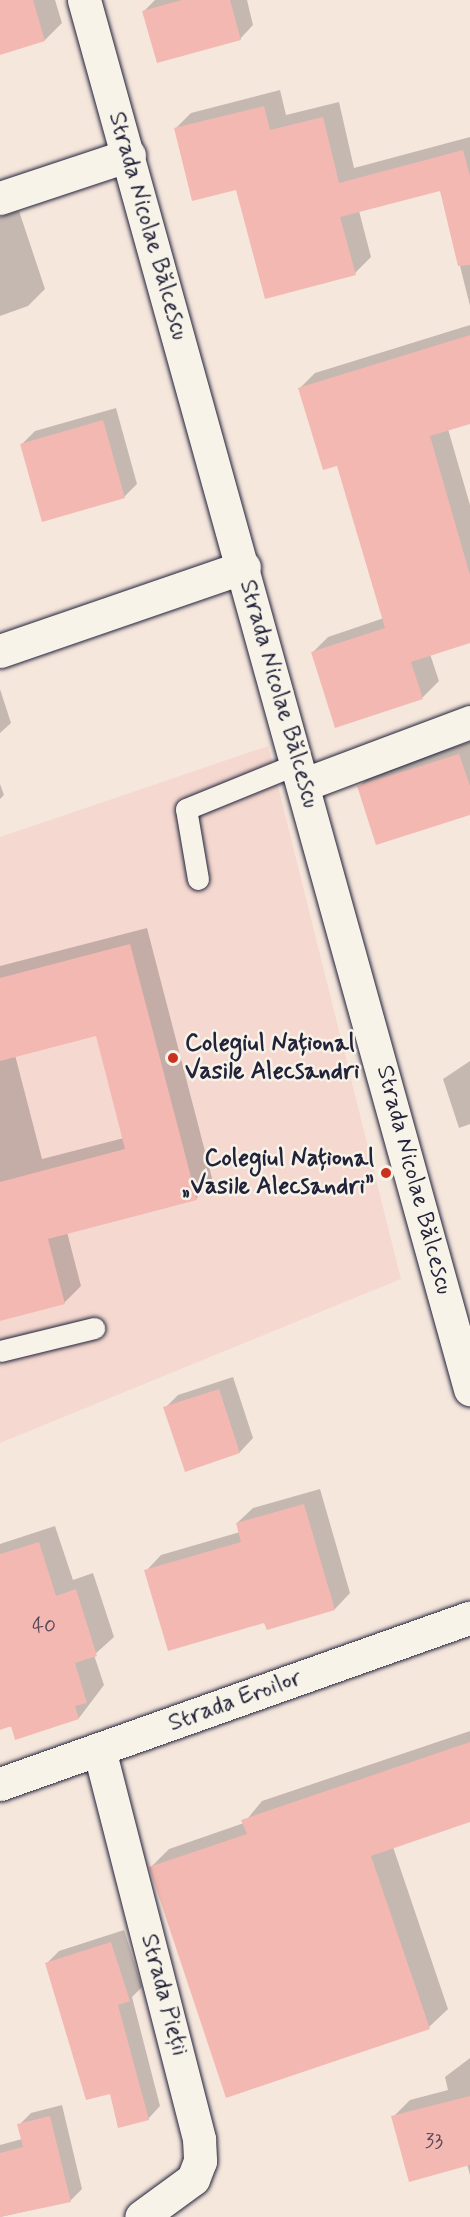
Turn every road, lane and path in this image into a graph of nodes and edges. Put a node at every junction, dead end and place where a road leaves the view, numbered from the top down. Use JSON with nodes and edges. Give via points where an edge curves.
{"nodes":[{"id":1,"x":84,"y":0,"type":"edge"},
{"id":2,"x":129,"y":155,"type":"junction"},
{"id":3,"x":0,"y":198,"type":"edge"},
{"id":4,"x":244,"y":567,"type":"junction"},
{"id":5,"x":0,"y":651,"type":"edge"},
{"id":6,"x":470,"y":722,"type":"edge"},
{"id":7,"x":301,"y":774,"type":"junction"},
{"id":8,"x":198,"y":879,"type":"dead end"},
{"id":9,"x":94,"y":1328,"type":"dead end"},
{"id":10,"x":0,"y":1351,"type":"edge"},
{"id":11,"x":470,"y":1389,"type":"edge"},
{"id":12,"x":470,"y":1618,"type":"edge"},
{"id":13,"x":99,"y":1749,"type":"junction"},
{"id":14,"x":0,"y":1784,"type":"edge"},
{"id":15,"x":141,"y":2217,"type":"edge"}],
"edges":[{"from":1,"to":2,"type":"street","name":"Strada Nicolae Bălcescu"},
{"from":2,"to":3,"type":"street"},
{"from":2,"to":4,"type":"street","name":"Strada Nicolae Bălcescu"},
{"from":4,"to":5,"type":"street"},
{"from":4,"to":7,"type":"street","name":"Strada Nicolae Bălcescu"},
{"from":6,"to":7,"type":"street"},
{"from":7,"to":8,"type":"lane","via":[[186,809]]},
{"from":7,"to":11,"type":"street","name":"Strada Nicolae Bălcescu"},
{"from":9,"to":10,"type":"lane"},
{"from":12,"to":13,"type":"street","name":"Strada Eroilor"},
{"from":13,"to":14,"type":"street","name":"Strada Eroilor"},
{"from":13,"to":15,"type":"street","name":"Strada Pieții","via":[[199,2139],[200,2161],[193,2179]]}]}
